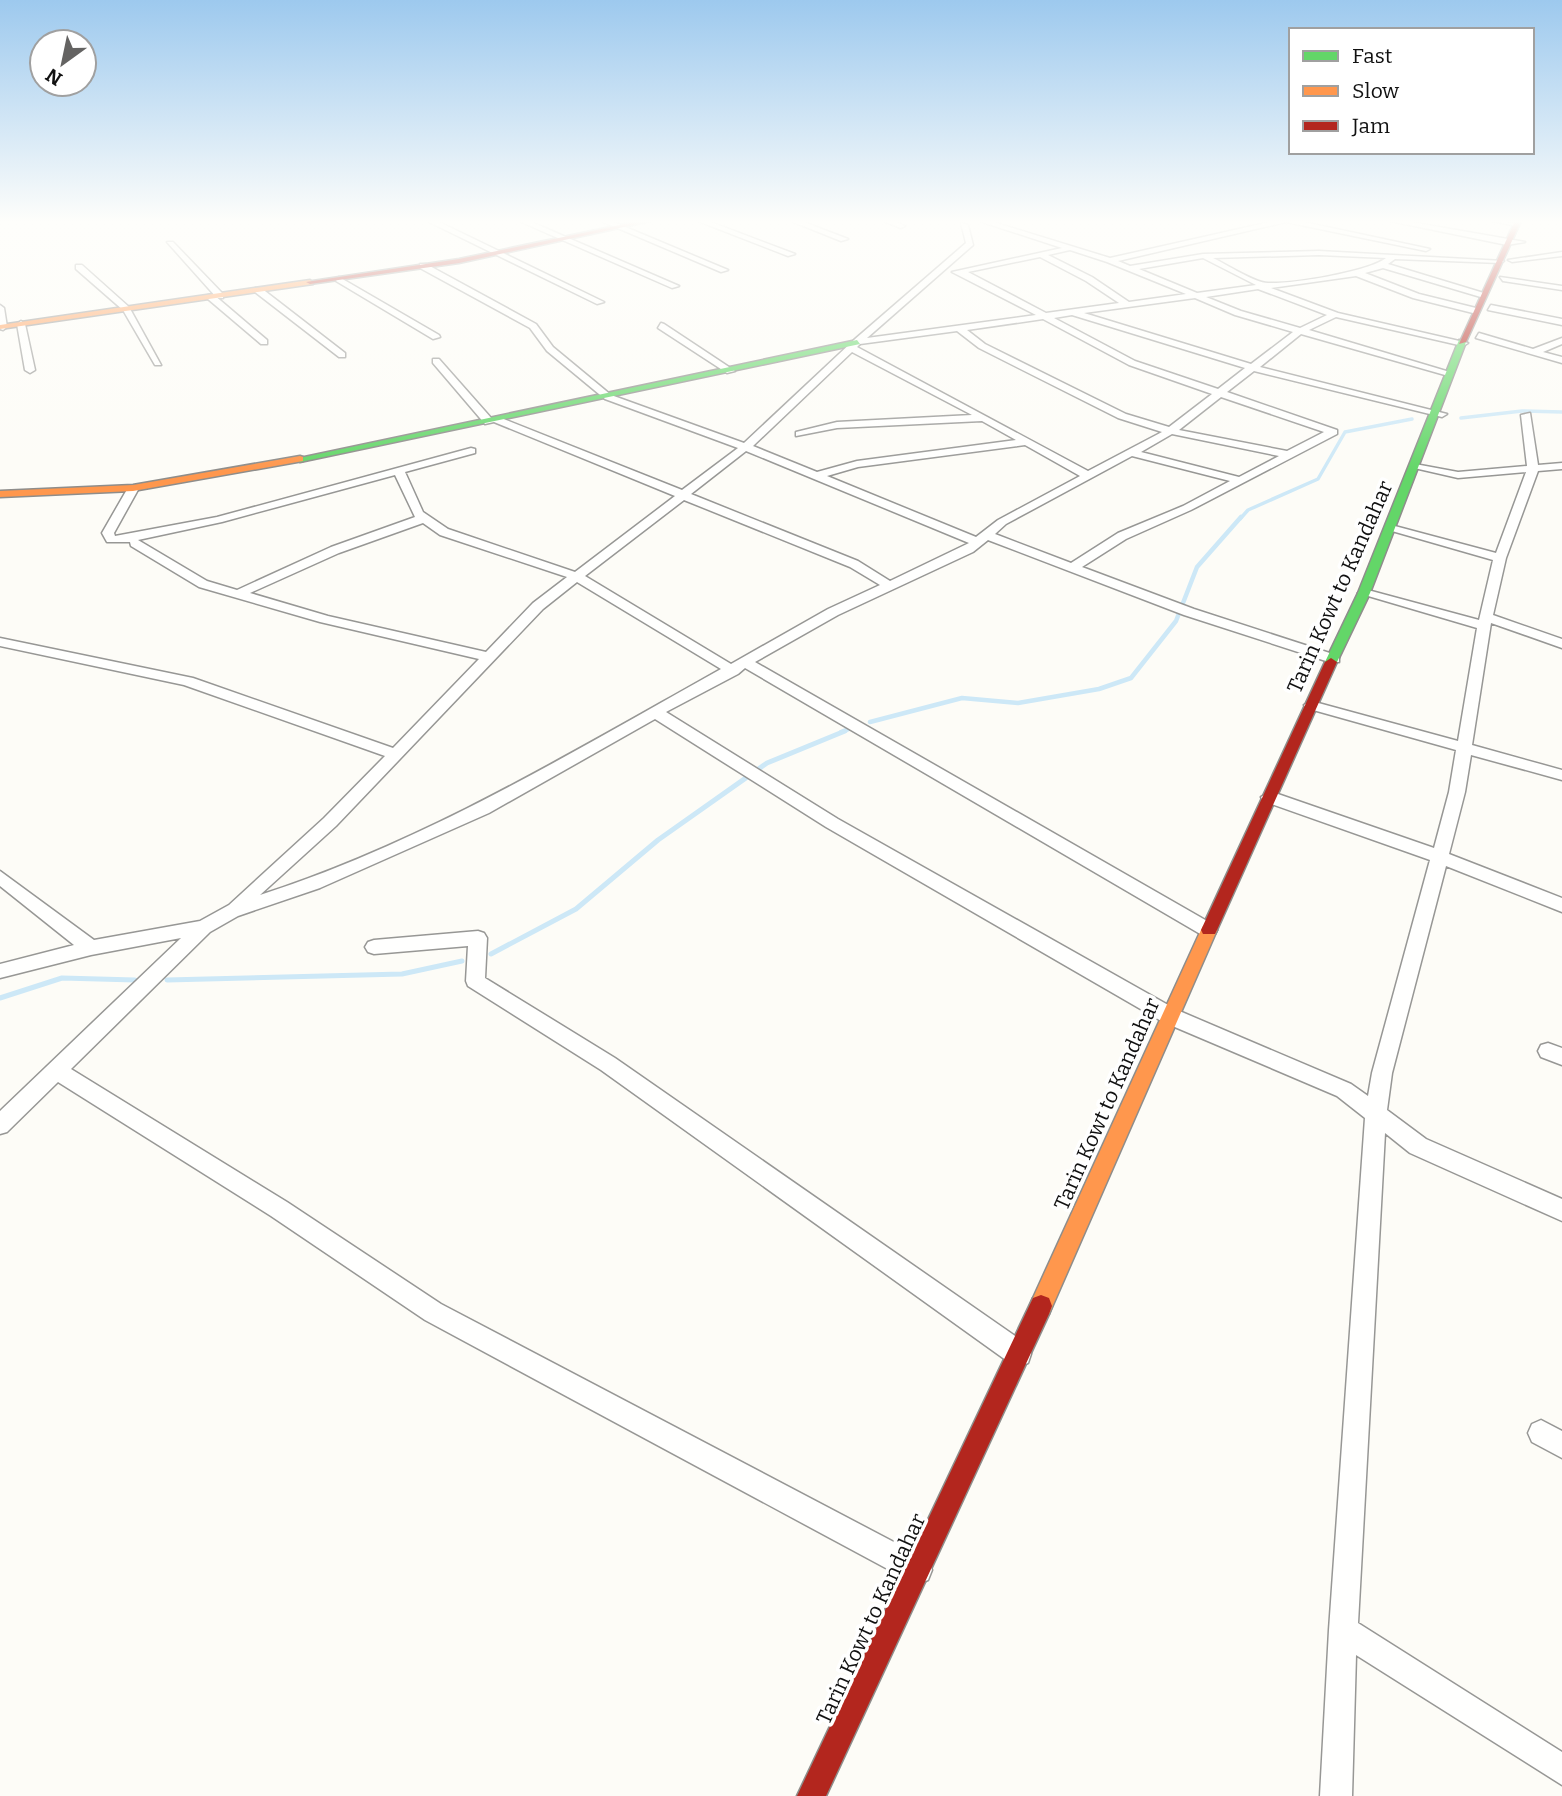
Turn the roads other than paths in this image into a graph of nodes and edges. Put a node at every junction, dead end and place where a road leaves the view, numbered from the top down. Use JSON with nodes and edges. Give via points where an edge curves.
{"nodes":[{"id":1,"x":121,"y":305,"type":"edge"},
{"id":2,"x":155,"y":305,"type":"edge"},
{"id":3,"x":224,"y":305,"type":"edge"},
{"id":4,"x":277,"y":305,"type":"edge"},
{"id":5,"x":382,"y":305,"type":"edge"},
{"id":6,"x":495,"y":305,"type":"edge"},
{"id":7,"x":900,"y":305,"type":"edge"},
{"id":8,"x":1025,"y":305,"type":"edge"},
{"id":9,"x":1119,"y":305,"type":"edge"},
{"id":10,"x":1220,"y":305,"type":"edge"},
{"id":11,"x":1299,"y":305,"type":"edge"},
{"id":12,"x":1484,"y":305,"type":"junction"},
{"id":13,"x":0,"y":308,"type":"edge"},
{"id":14,"x":126,"y":309,"type":"junction"},
{"id":15,"x":1067,"y":311,"type":"junction"},
{"id":16,"x":1334,"y":315,"type":"junction"},
{"id":17,"x":1046,"y":316,"type":"junction"},
{"id":18,"x":1562,"y":322,"type":"edge"},
{"id":19,"x":21,"y":324,"type":"junction"},
{"id":20,"x":661,"y":326,"type":"dead end"},
{"id":21,"x":1,"y":327,"type":"edge"},
{"id":22,"x":960,"y":328,"type":"junction"},
{"id":23,"x":1298,"y":332,"type":"junction"},
{"id":24,"x":1479,"y":336,"type":"junction"},
{"id":25,"x":436,"y":337,"type":"dead end"},
{"id":26,"x":1562,"y":341,"type":"edge"},
{"id":27,"x":264,"y":342,"type":"dead end"},
{"id":28,"x":1463,"y":343,"type":"junction"},
{"id":29,"x":854,"y":345,"type":"junction"},
{"id":30,"x":1536,"y":351,"type":"junction"},
{"id":31,"x":342,"y":355,"type":"dead end"},
{"id":32,"x":1562,"y":360,"type":"edge"},
{"id":33,"x":436,"y":361,"type":"dead end"},
{"id":34,"x":158,"y":363,"type":"dead end"},
{"id":35,"x":1254,"y":368,"type":"junction"},
{"id":36,"x":30,"y":369,"type":"dead end"},
{"id":37,"x":730,"y":371,"type":"junction"},
{"id":38,"x":1448,"y":373,"type":"junction"},
{"id":39,"x":1222,"y":392,"type":"junction"},
{"id":40,"x":608,"y":397,"type":"junction"},
{"id":41,"x":1526,"y":415,"type":"dead end"},
{"id":42,"x":1436,"y":417,"type":"junction"},
{"id":43,"x":983,"y":418,"type":"junction"},
{"id":44,"x":493,"y":421,"type":"junction"},
{"id":45,"x":1171,"y":431,"type":"junction"},
{"id":46,"x":800,"y":434,"type":"dead end"},
{"id":47,"x":1026,"y":442,"type":"junction"},
{"id":48,"x":745,"y":447,"type":"junction"},
{"id":49,"x":471,"y":450,"type":"dead end"},
{"id":50,"x":1133,"y":453,"type":"junction"},
{"id":51,"x":1289,"y":454,"type":"junction"},
{"id":52,"x":1562,"y":460,"type":"edge"},
{"id":53,"x":1532,"y":466,"type":"junction"},
{"id":54,"x":1562,"y":466,"type":"edge"},
{"id":55,"x":1415,"y":467,"type":"junction"},
{"id":56,"x":399,"y":471,"type":"junction"},
{"id":57,"x":817,"y":476,"type":"junction"},
{"id":58,"x":1088,"y":476,"type":"junction"},
{"id":59,"x":1239,"y":480,"type":"junction"},
{"id":60,"x":133,"y":488,"type":"junction"},
{"id":61,"x":0,"y":494,"type":"edge"},
{"id":62,"x":682,"y":495,"type":"junction"},
{"id":63,"x":424,"y":518,"type":"junction"},
{"id":64,"x":1391,"y":528,"type":"junction"},
{"id":65,"x":982,"y":538,"type":"junction"},
{"id":66,"x":135,"y":543,"type":"dead end"},
{"id":67,"x":1500,"y":558,"type":"junction"},
{"id":68,"x":1071,"y":568,"type":"junction"},
{"id":69,"x":576,"y":576,"type":"junction"},
{"id":70,"x":890,"y":586,"type":"junction"},
{"id":71,"x":1364,"y":593,"type":"junction"},
{"id":72,"x":238,"y":594,"type":"junction"},
{"id":73,"x":1485,"y":622,"type":"junction"},
{"id":74,"x":0,"y":642,"type":"edge"},
{"id":75,"x":1562,"y":645,"type":"edge"},
{"id":76,"x":488,"y":657,"type":"junction"},
{"id":77,"x":1334,"y":659,"type":"junction"},
{"id":78,"x":740,"y":667,"type":"junction"},
{"id":79,"x":1311,"y":705,"type":"junction"},
{"id":80,"x":656,"y":713,"type":"junction"},
{"id":81,"x":1464,"y":748,"type":"junction"},
{"id":82,"x":395,"y":754,"type":"junction"},
{"id":83,"x":1562,"y":775,"type":"edge"},
{"id":84,"x":1269,"y":797,"type":"junction"},
{"id":85,"x":1440,"y":856,"type":"junction"},
{"id":86,"x":0,"y":877,"type":"edge"},
{"id":87,"x":1562,"y":905,"type":"edge"},
{"id":88,"x":232,"y":911,"type":"junction"},
{"id":89,"x":204,"y":927,"type":"junction"},
{"id":90,"x":1208,"y":930,"type":"junction"},
{"id":91,"x":374,"y":947,"type":"dead end"},
{"id":92,"x":91,"y":948,"type":"junction"},
{"id":93,"x":0,"y":971,"type":"edge"},
{"id":94,"x":1170,"y":1016,"type":"junction"},
{"id":95,"x":55,"y":1069,"type":"junction"},
{"id":96,"x":1376,"y":1113,"type":"junction"},
{"id":97,"x":0,"y":1125,"type":"edge"},
{"id":98,"x":1562,"y":1210,"type":"edge"},
{"id":99,"x":1019,"y":1354,"type":"junction"},
{"id":100,"x":918,"y":1570,"type":"junction"},
{"id":101,"x":1343,"y":1630,"type":"junction"},
{"id":102,"x":1562,"y":1770,"type":"edge"},
{"id":103,"x":811,"y":1796,"type":"edge"},
{"id":104,"x":1336,"y":1796,"type":"edge"}],
"edges":[{"from":1,"to":14,"type":"street"},
{"from":2,"to":14,"type":"main road"},
{"from":3,"to":27,"type":"street"},
{"from":4,"to":31,"type":"street"},
{"from":5,"to":25,"type":"street"},
{"from":6,"to":40,"type":"street","via":[[533,326],[550,349]]},
{"from":7,"to":29,"type":"street"},
{"from":8,"to":17,"type":"street"},
{"from":9,"to":15,"type":"street"},
{"from":10,"to":23,"type":"street"},
{"from":11,"to":16,"type":"street"},
{"from":12,"to":18,"type":"street"},
{"from":12,"to":24,"type":"main road","name":"Tarin Kowt to Kandahar"},
{"from":12,"to":28,"type":"main road","name":"Tarin Kowt to Kandahar"},
{"from":13,"to":21,"type":"street"},
{"from":14,"to":19,"type":"main road"},
{"from":14,"to":34,"type":"street"},
{"from":15,"to":17,"type":"street"},
{"from":15,"to":35,"type":"street"},
{"from":16,"to":23,"type":"street"},
{"from":16,"to":28,"type":"street"},
{"from":17,"to":22,"type":"street"},
{"from":17,"to":39,"type":"street","via":[[1132,363]]},
{"from":19,"to":21,"type":"main road"},
{"from":19,"to":36,"type":"street"},
{"from":20,"to":37,"type":"street"},
{"from":22,"to":29,"type":"street"},
{"from":22,"to":45,"type":"street","via":[[982,346],[1122,416]]},
{"from":23,"to":35,"type":"street"},
{"from":23,"to":38,"type":"street"},
{"from":24,"to":30,"type":"street"},
{"from":24,"to":42,"type":"main road","name":"Tarin Kowt to Kandahar"},
{"from":26,"to":30,"type":"street"},
{"from":28,"to":38,"type":"main road","name":"Tarin Kowt to Kandahar"},
{"from":29,"to":37,"type":"main road"},
{"from":29,"to":43,"type":"street"},
{"from":29,"to":48,"type":"street"},
{"from":30,"to":32,"type":"street"},
{"from":33,"to":44,"type":"street"},
{"from":35,"to":39,"type":"street"},
{"from":35,"to":42,"type":"street"},
{"from":37,"to":40,"type":"main road"},
{"from":38,"to":42,"type":"main road","name":"Tarin Kowt to Kandahar"},
{"from":39,"to":45,"type":"street"},
{"from":39,"to":51,"type":"street","via":[[1334,432]]},
{"from":40,"to":44,"type":"main road"},
{"from":40,"to":48,"type":"street"},
{"from":41,"to":53,"type":"street"},
{"from":42,"to":55,"type":"main road","name":"Tarin Kowt to Kandahar"},
{"from":43,"to":46,"type":"street","via":[[837,425]]},
{"from":43,"to":47,"type":"street"},
{"from":44,"to":60,"type":"main road"},
{"from":44,"to":62,"type":"street"},
{"from":45,"to":50,"type":"street"},
{"from":45,"to":51,"type":"street"},
{"from":47,"to":57,"type":"street","via":[[857,464]]},
{"from":47,"to":58,"type":"street"},
{"from":48,"to":57,"type":"street"},
{"from":48,"to":62,"type":"street"},
{"from":49,"to":56,"type":"street"},
{"from":50,"to":58,"type":"street"},
{"from":50,"to":59,"type":"street"},
{"from":51,"to":59,"type":"street"},
{"from":52,"to":53,"type":"street"},
{"from":53,"to":54,"type":"street"},
{"from":53,"to":55,"type":"street","via":[[1458,475]]},
{"from":53,"to":67,"type":"street"},
{"from":55,"to":64,"type":"main road","name":"Tarin Kowt to Kandahar"},
{"from":56,"to":60,"type":"street","via":[[218,520],[111,539],[107,533]]},
{"from":56,"to":63,"type":"street"},
{"from":57,"to":65,"type":"street"},
{"from":58,"to":65,"type":"street","via":[[1002,522]]},
{"from":59,"to":68,"type":"street","via":[[1122,536]]},
{"from":60,"to":61,"type":"main road"},
{"from":62,"to":69,"type":"street"},
{"from":62,"to":70,"type":"street","via":[[854,564]]},
{"from":63,"to":69,"type":"street","via":[[444,532]]},
{"from":63,"to":72,"type":"street","via":[[335,550]]},
{"from":64,"to":67,"type":"street"},
{"from":64,"to":71,"type":"main road","name":"Tarin Kowt to Kandahar"},
{"from":65,"to":68,"type":"street"},
{"from":65,"to":70,"type":"street","via":[[969,549]]},
{"from":66,"to":72,"type":"street","via":[[203,584]]},
{"from":67,"to":73,"type":"street"},
{"from":68,"to":77,"type":"street"},
{"from":69,"to":76,"type":"street","via":[[538,606]]},
{"from":69,"to":78,"type":"street"},
{"from":70,"to":78,"type":"street","via":[[833,612]]},
{"from":71,"to":73,"type":"street"},
{"from":71,"to":77,"type":"main road","name":"Tarin Kowt to Kandahar"},
{"from":72,"to":76,"type":"street"},
{"from":73,"to":75,"type":"street"},
{"from":73,"to":81,"type":"street"},
{"from":74,"to":82,"type":"street","via":[[188,681]]},
{"from":76,"to":82,"type":"street"},
{"from":77,"to":79,"type":"main road","name":"Tarin Kowt to Kandahar"},
{"from":78,"to":80,"type":"street"},
{"from":78,"to":90,"type":"street"},
{"from":79,"to":81,"type":"street"},
{"from":79,"to":84,"type":"main road","name":"Tarin Kowt to Kandahar"},
{"from":80,"to":88,"type":"street","via":[[483,809],[314,884]]},
{"from":80,"to":94,"type":"street","via":[[809,810]]},
{"from":81,"to":83,"type":"street"},
{"from":81,"to":85,"type":"street"},
{"from":82,"to":88,"type":"street"},
{"from":84,"to":85,"type":"street"},
{"from":84,"to":90,"type":"main road","name":"Tarin Kowt to Kandahar"},
{"from":85,"to":87,"type":"street"},
{"from":85,"to":96,"type":"street","via":[[1382,1073]]},
{"from":86,"to":92,"type":"street"},
{"from":88,"to":89,"type":"street"},
{"from":89,"to":92,"type":"street"},
{"from":89,"to":95,"type":"street"},
{"from":90,"to":94,"type":"main road","name":"Tarin Kowt to Kandahar"},
{"from":91,"to":99,"type":"street","via":[[478,938],[475,981],[608,1064]]},
{"from":92,"to":93,"type":"street"},
{"from":94,"to":96,"type":"street","via":[[1344,1090]]},
{"from":94,"to":99,"type":"main road","name":"Tarin Kowt to Kandahar"},
{"from":95,"to":97,"type":"street"},
{"from":95,"to":100,"type":"street","via":[[433,1312]]},
{"from":96,"to":98,"type":"street","via":[[1418,1146]]},
{"from":96,"to":101,"type":"street"},
{"from":99,"to":100,"type":"main road","name":"Tarin Kowt to Kandahar"},
{"from":100,"to":103,"type":"main road","name":"Tarin Kowt to Kandahar"},
{"from":101,"to":102,"type":"street"},
{"from":101,"to":104,"type":"street"}]}
